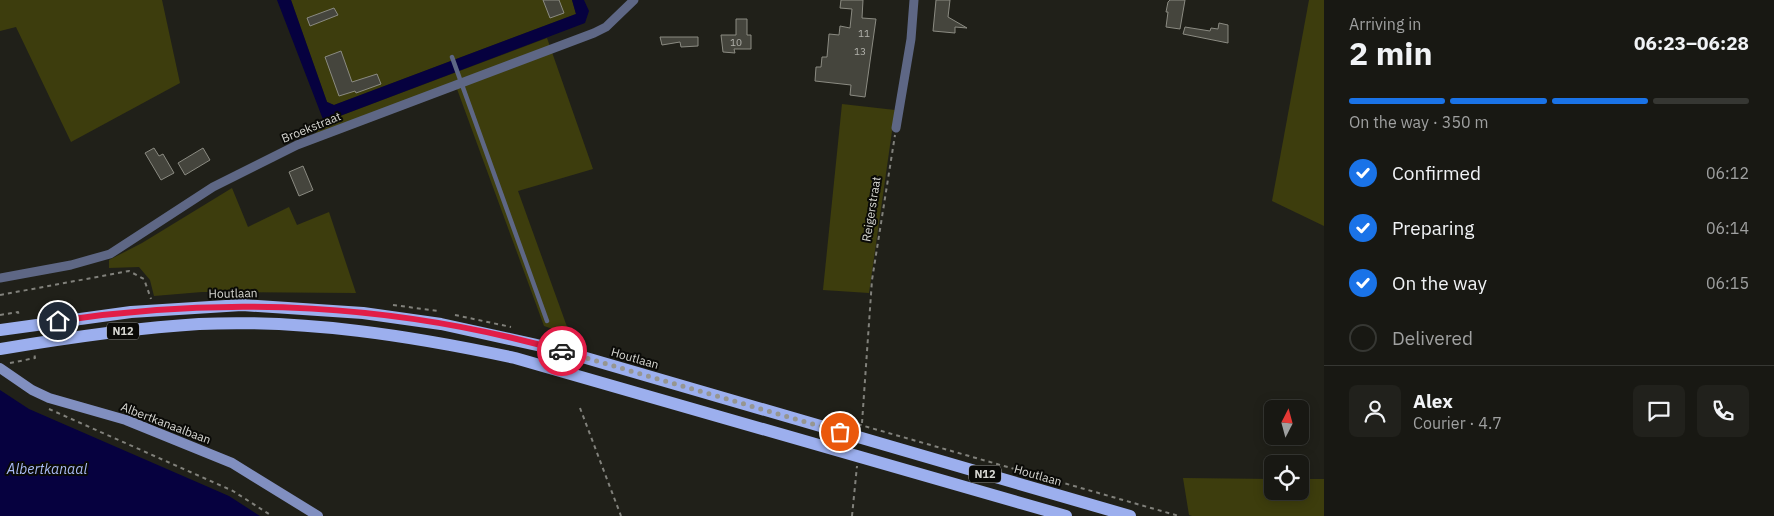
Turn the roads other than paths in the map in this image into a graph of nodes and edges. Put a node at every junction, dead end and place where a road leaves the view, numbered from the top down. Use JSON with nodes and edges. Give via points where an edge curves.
{"nodes":[{"id":1,"x":634,"y":0,"type":"edge"},
{"id":2,"x":914,"y":0,"type":"edge"},
{"id":3,"x":452,"y":57,"type":"dead end"},
{"id":4,"x":460,"y":78,"type":"junction"},
{"id":5,"x":896,"y":128,"type":"road end"},
{"id":6,"x":0,"y":278,"type":"edge"},
{"id":7,"x":547,"y":321,"type":"dead end"},
{"id":8,"x":1,"y":330,"type":"edge"},
{"id":9,"x":2,"y":349,"type":"edge"},
{"id":10,"x":0,"y":368,"type":"edge"},
{"id":11,"x":318,"y":516,"type":"edge"},
{"id":12,"x":1066,"y":516,"type":"edge"},
{"id":13,"x":1130,"y":516,"type":"edge"}],
"edges":[{"from":1,"to":4,"type":"street","name":"Broekstraat","via":[[606,27],[594,33]]},
{"from":2,"to":5,"type":"street"},
{"from":3,"to":4,"type":"lane"},
{"from":4,"to":6,"type":"street","name":"Broekstraat","via":[[297,145],[213,187],[110,254],[72,265]]},
{"from":4,"to":7,"type":"lane"},
{"from":8,"to":13,"type":"main road","name":"Houtlaan","number":"N12","via":[[130,312],[242,305],[346,312],[441,324],[555,349]]},
{"from":9,"to":12,"type":"main road","number":"N12","via":[[107,333],[200,324],[301,326],[438,342],[515,358]]},
{"from":10,"to":11,"type":"street","name":"Albertkanaalbaan","via":[[49,398],[126,420],[232,463]]}]}
